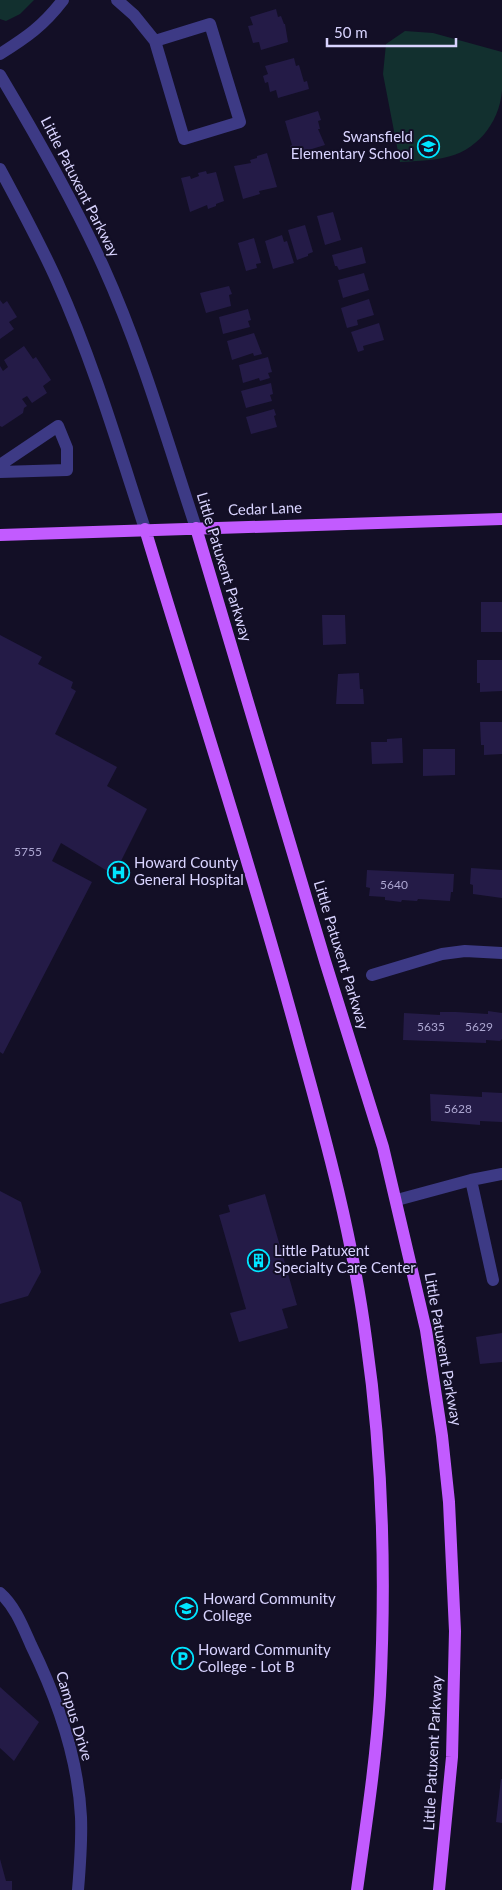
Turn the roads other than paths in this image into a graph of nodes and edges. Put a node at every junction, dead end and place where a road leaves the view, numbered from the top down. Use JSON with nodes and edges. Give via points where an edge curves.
{"nodes":[{"id":1,"x":63,"y":0,"type":"edge"},
{"id":2,"x":117,"y":0,"type":"edge"},
{"id":3,"x":154,"y":41,"type":"junction"},
{"id":4,"x":0,"y":54,"type":"edge"},
{"id":5,"x":0,"y":75,"type":"edge"},
{"id":6,"x":0,"y":169,"type":"edge"},
{"id":7,"x":0,"y":465,"type":"edge"},
{"id":8,"x":0,"y":472,"type":"edge"},
{"id":9,"x":502,"y":519,"type":"edge"},
{"id":10,"x":196,"y":528,"type":"junction"},
{"id":11,"x":145,"y":529,"type":"junction"},
{"id":12,"x":0,"y":535,"type":"edge"},
{"id":13,"x":502,"y":953,"type":"edge"},
{"id":14,"x":372,"y":975,"type":"dead end"},
{"id":15,"x":502,"y":1174,"type":"edge"},
{"id":16,"x":471,"y":1180,"type":"junction"},
{"id":17,"x":397,"y":1200,"type":"junction"},
{"id":18,"x":493,"y":1280,"type":"dead end"},
{"id":19,"x":0,"y":1593,"type":"edge"},
{"id":20,"x":78,"y":1890,"type":"edge"},
{"id":21,"x":357,"y":1890,"type":"edge"},
{"id":22,"x":439,"y":1890,"type":"edge"}],
"edges":[{"from":1,"to":4,"type":"street","via":[[35,32]]},
{"from":2,"to":3,"type":"street","via":[[134,15]]},
{"from":3,"to":3,"type":"street","via":[[210,24],[240,122],[184,139]]},
{"from":5,"to":10,"type":"street","name":"Little Patuxent Parkway","via":[[72,202],[103,267],[141,364]]},
{"from":6,"to":11,"type":"street","via":[[53,274],[80,340]]},
{"from":7,"to":8,"type":"street","via":[[58,426],[67,448],[67,470]]},
{"from":9,"to":10,"type":"main road","name":"Cedar Lane"},
{"from":10,"to":11,"type":"main road","name":"Cedar Lane"},
{"from":10,"to":17,"type":"main road","name":"Little Patuxent Parkway"},
{"from":11,"to":12,"type":"main road","name":"Cedar Lane"},
{"from":11,"to":21,"type":"main road","via":[[281,975],[331,1158],[366,1338],[382,1510],[382,1636],[375,1756]]},
{"from":13,"to":14,"type":"street","via":[[465,951],[442,954]]},
{"from":15,"to":16,"type":"street"},
{"from":16,"to":17,"type":"street"},
{"from":16,"to":18,"type":"street"},
{"from":17,"to":22,"type":"main road","name":"Little Patuxent Parkway","via":[[426,1330],[449,1502],[455,1631],[452,1766]]},
{"from":19,"to":20,"type":"street","name":"Campus Drive","via":[[18,1616],[42,1667],[69,1745],[81,1816]]}]}
